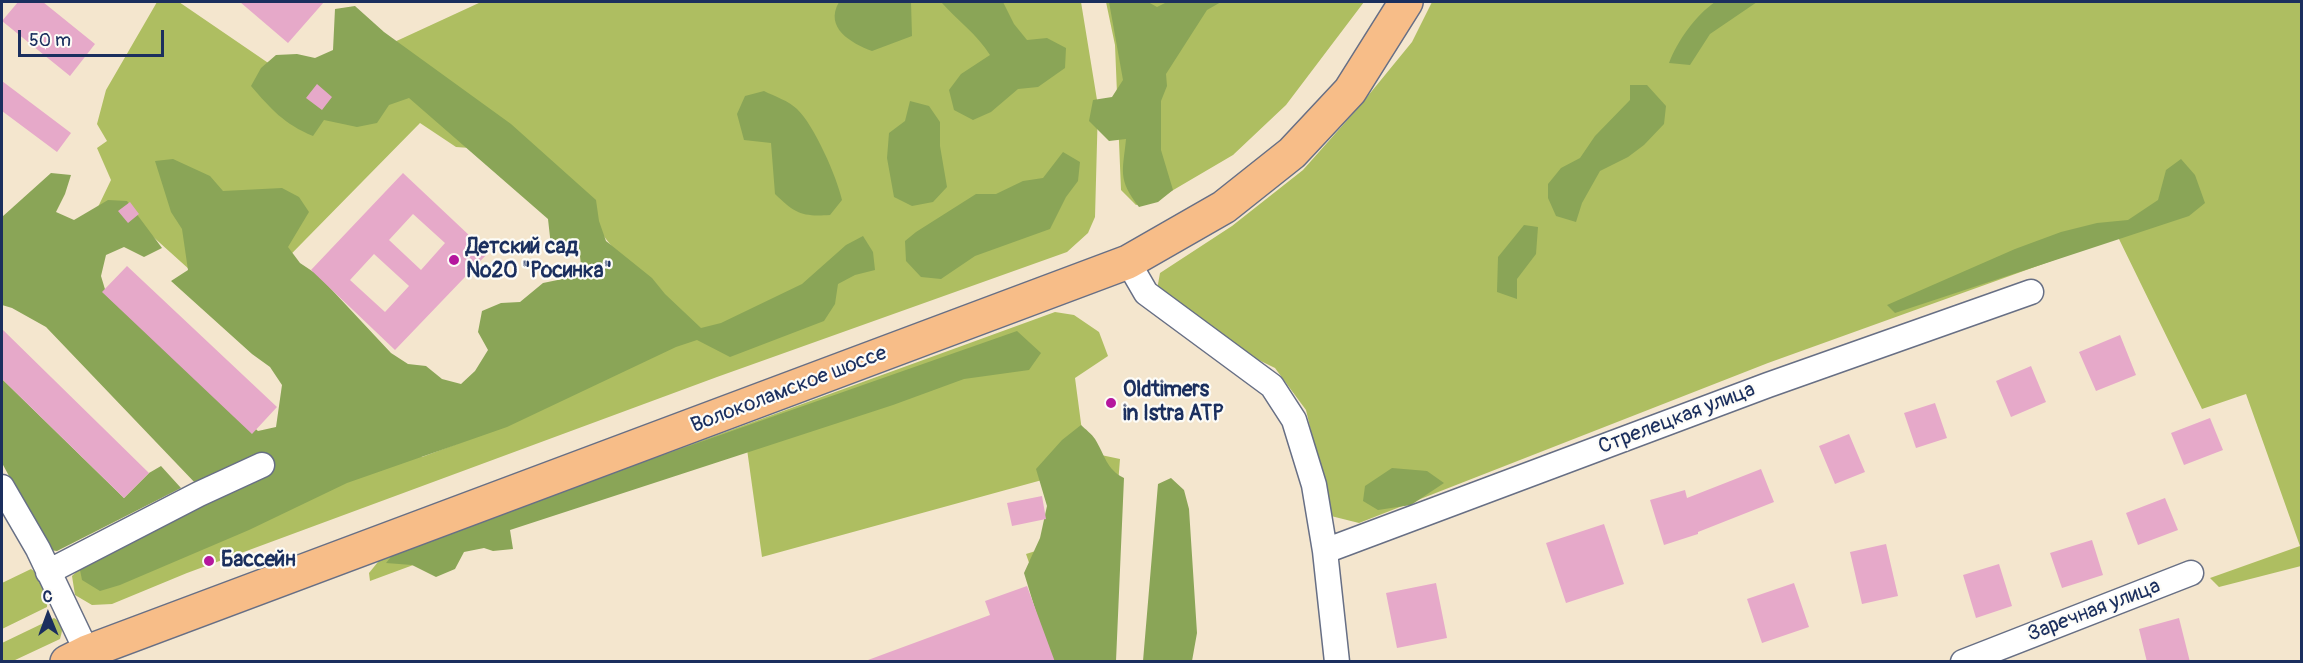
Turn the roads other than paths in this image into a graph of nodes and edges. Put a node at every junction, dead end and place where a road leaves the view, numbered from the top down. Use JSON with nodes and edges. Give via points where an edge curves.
{"nodes":[{"id":1,"x":1406,"y":2,"type":"edge"},
{"id":2,"x":1128,"y":262,"type":"junction"},
{"id":3,"x":2031,"y":292,"type":"dead end"},
{"id":4,"x":262,"y":465,"type":"dead end"},
{"id":5,"x":2,"y":487,"type":"edge"},
{"id":6,"x":1325,"y":552,"type":"junction"},
{"id":7,"x":48,"y":572,"type":"junction"},
{"id":8,"x":2191,"y":573,"type":"dead end"},
{"id":9,"x":77,"y":657,"type":"edge"},
{"id":10,"x":1337,"y":662,"type":"edge"},
{"id":11,"x":1963,"y":662,"type":"edge"}],
"edges":[{"from":1,"to":2,"type":"main road","name":"Волоколамское шоссе","via":[[1350,91],[1292,153],[1224,207]]},
{"from":2,"to":6,"type":"street","via":[[1146,293],[1272,386],[1294,420],[1314,485]]},
{"from":2,"to":9,"type":"main road","name":"Волоколамское шоссе"},
{"from":3,"to":6,"type":"street","name":"Стрелецкая улица","via":[[1757,389]]},
{"from":4,"to":7,"type":"street"},
{"from":5,"to":7,"type":"street"},
{"from":6,"to":10,"type":"street"},
{"from":7,"to":9,"type":"street","via":[[67,608]]},
{"from":8,"to":11,"type":"street","name":"Заречная улица"}]}
